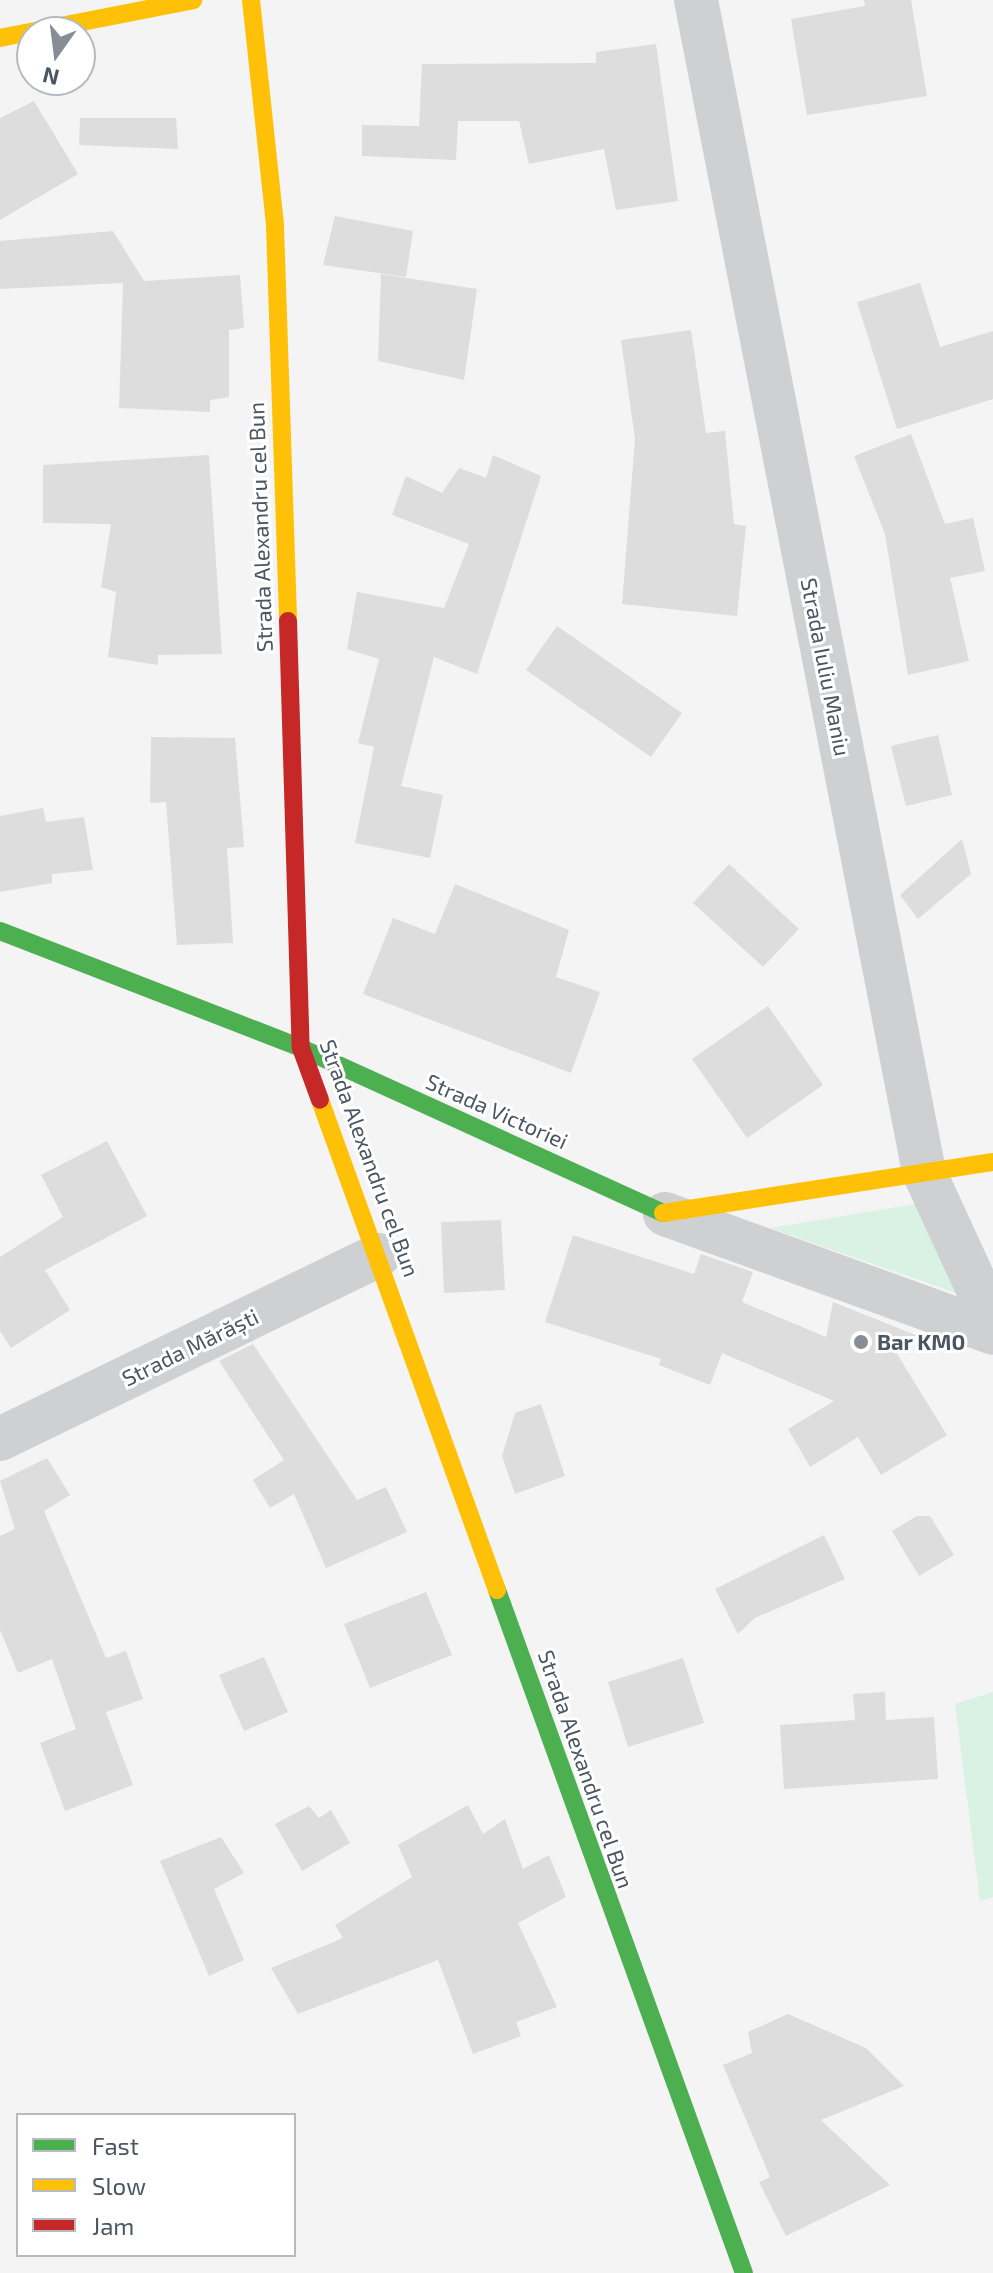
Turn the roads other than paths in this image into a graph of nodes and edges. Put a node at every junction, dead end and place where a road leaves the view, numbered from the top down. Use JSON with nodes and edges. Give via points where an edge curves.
{"nodes":[{"id":1,"x":193,"y":0,"type":"edge"},
{"id":2,"x":251,"y":0,"type":"edge"},
{"id":3,"x":696,"y":0,"type":"edge"},
{"id":4,"x":0,"y":38,"type":"edge"},
{"id":5,"x":0,"y":931,"type":"edge"},
{"id":6,"x":301,"y":1048,"type":"junction"},
{"id":7,"x":993,"y":1162,"type":"edge"},
{"id":8,"x":924,"y":1172,"type":"junction"},
{"id":9,"x":665,"y":1214,"type":"junction"},
{"id":10,"x":379,"y":1255,"type":"junction"},
{"id":11,"x":993,"y":1322,"type":"edge"},
{"id":12,"x":993,"y":1333,"type":"edge"},
{"id":13,"x":0,"y":1439,"type":"edge"},
{"id":14,"x":744,"y":2273,"type":"edge"}],
"edges":[{"from":1,"to":4,"type":"street"},
{"from":2,"to":6,"type":"street","name":"Strada Alexandru cel Bun","via":[[275,226]]},
{"from":3,"to":8,"type":"street","name":"Strada Iuliu Maniu"},
{"from":5,"to":6,"type":"street","name":"Strada Victoriei"},
{"from":6,"to":9,"type":"street","name":"Strada Victoriei"},
{"from":6,"to":10,"type":"street","name":"Strada Alexandru cel Bun"},
{"from":7,"to":8,"type":"street"},
{"from":8,"to":9,"type":"street"},
{"from":8,"to":11,"type":"street","name":"Strada Iuliu Maniu"},
{"from":9,"to":12,"type":"street"},
{"from":10,"to":13,"type":"street","name":"Strada Mărăști"},
{"from":10,"to":14,"type":"street","name":"Strada Alexandru cel Bun"}]}
